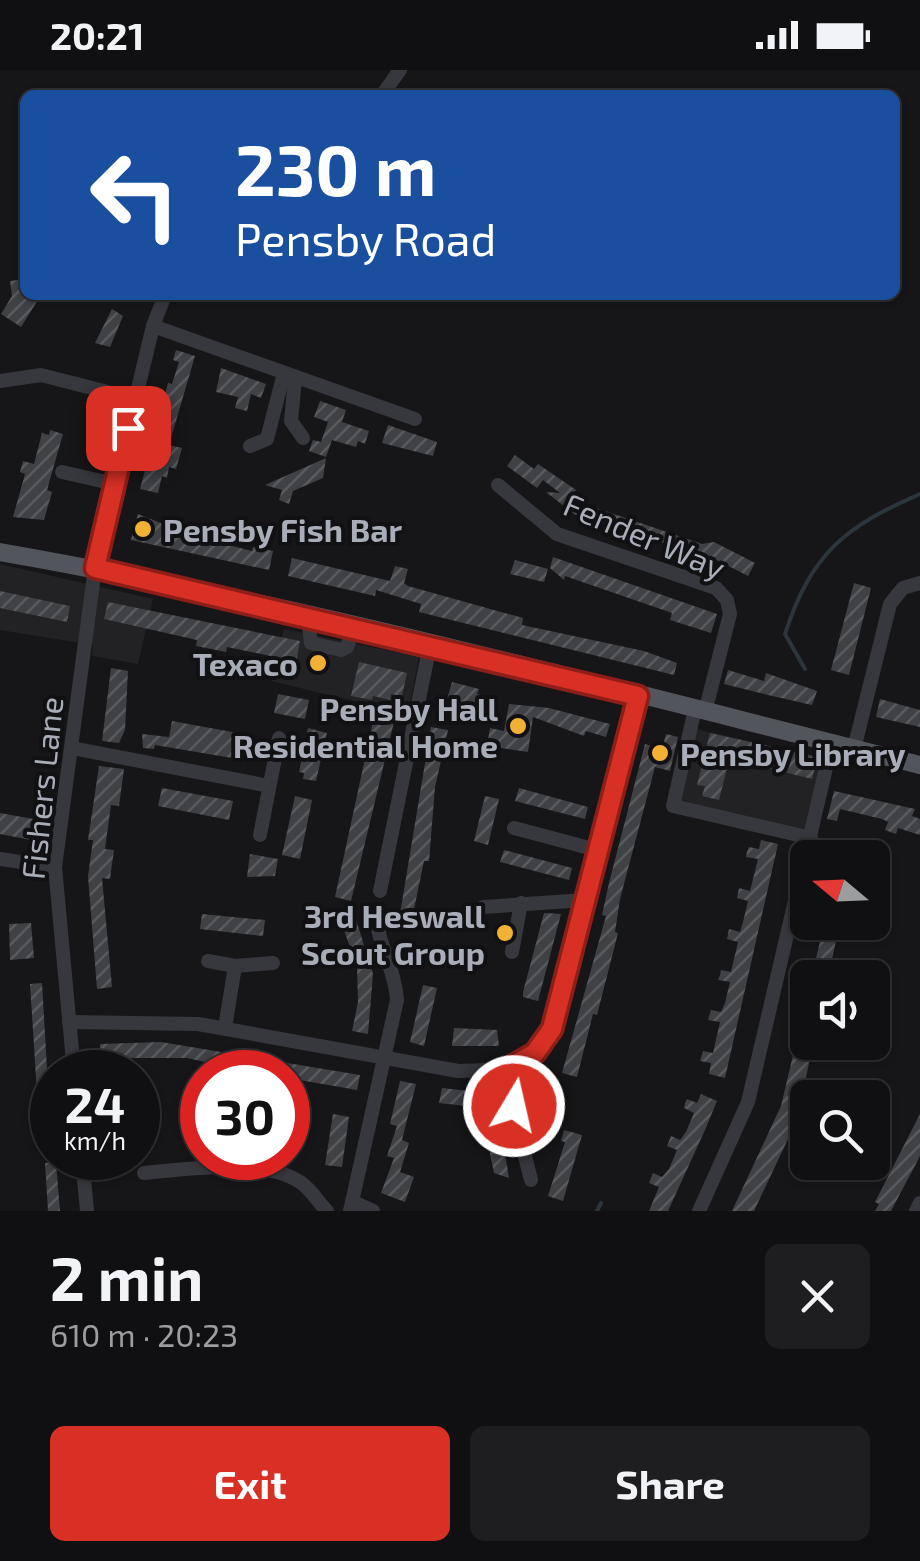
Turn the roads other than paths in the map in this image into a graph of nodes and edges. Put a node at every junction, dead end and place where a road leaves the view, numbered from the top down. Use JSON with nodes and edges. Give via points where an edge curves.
{"nodes":[{"id":1,"x":163,"y":300,"type":"edge"},
{"id":2,"x":153,"y":326,"type":"junction"},
{"id":3,"x":289,"y":376,"type":"junction"},
{"id":4,"x":0,"y":381,"type":"edge"},
{"id":5,"x":135,"y":400,"type":"junction"},
{"id":6,"x":415,"y":419,"type":"dead end"},
{"id":7,"x":303,"y":438,"type":"dead end"},
{"id":8,"x":250,"y":446,"type":"dead end"},
{"id":9,"x":62,"y":472,"type":"dead end"},
{"id":10,"x":115,"y":484,"type":"junction"},
{"id":11,"x":498,"y":485,"type":"dead end"},
{"id":12,"x":0,"y":552,"type":"edge"},
{"id":13,"x":95,"y":568,"type":"junction"},
{"id":14,"x":920,"y":583,"type":"edge"},
{"id":15,"x":430,"y":644,"type":"junction"},
{"id":16,"x":638,"y":696,"type":"junction"},
{"id":17,"x":700,"y":711,"type":"junction"},
{"id":18,"x":279,"y":738,"type":"dead end"},
{"id":19,"x":832,"y":742,"type":"junction"},
{"id":20,"x":72,"y":748,"type":"junction"},
{"id":21,"x":854,"y":749,"type":"junction"},
{"id":22,"x":920,"y":765,"type":"edge"},
{"id":23,"x":269,"y":786,"type":"junction"},
{"id":24,"x":514,"y":828,"type":"dead end"},
{"id":25,"x":260,"y":835,"type":"dead end"},
{"id":26,"x":811,"y":838,"type":"junction"},
{"id":27,"x":598,"y":850,"type":"junction"},
{"id":28,"x":0,"y":859,"type":"edge"},
{"id":29,"x":55,"y":867,"type":"junction"},
{"id":30,"x":380,"y":891,"type":"dead end"},
{"id":31,"x":585,"y":900,"type":"junction"},
{"id":32,"x":521,"y":904,"type":"junction"},
{"id":33,"x":483,"y":907,"type":"dead end"},
{"id":34,"x":376,"y":913,"type":"dead end"},
{"id":35,"x":512,"y":952,"type":"dead end"},
{"id":36,"x":208,"y":961,"type":"dead end"},
{"id":37,"x":274,"y":963,"type":"dead end"},
{"id":38,"x":235,"y":966,"type":"junction"},
{"id":39,"x":68,"y":1022,"type":"junction"},
{"id":40,"x":224,"y":1028,"type":"junction"},
{"id":41,"x":71,"y":1050,"type":"edge"},
{"id":42,"x":384,"y":1059,"type":"junction"},
{"id":43,"x":512,"y":1066,"type":"junction"},
{"id":44,"x":160,"y":1172,"type":"edge"},
{"id":45,"x":84,"y":1180,"type":"edge"},
{"id":46,"x":531,"y":1180,"type":"dead end"},
{"id":47,"x":920,"y":1203,"type":"edge"},
{"id":48,"x":351,"y":1206,"type":"edge"},
{"id":49,"x":86,"y":1211,"type":"edge"},
{"id":50,"x":327,"y":1211,"type":"edge"},
{"id":51,"x":373,"y":1211,"type":"edge"},
{"id":52,"x":699,"y":1211,"type":"edge"},
{"id":53,"x":916,"y":1211,"type":"edge"}],
"edges":[{"from":1,"to":2,"type":"street","name":"Fishers Lane"},
{"from":2,"to":3,"type":"street"},
{"from":2,"to":5,"type":"street","name":"Fishers Lane"},
{"from":3,"to":6,"type":"street"},
{"from":3,"to":7,"type":"street","via":[[291,421]]},
{"from":3,"to":8,"type":"street","via":[[268,438]]},
{"from":4,"to":5,"type":"street","via":[[41,375]]},
{"from":5,"to":10,"type":"street","name":"Fishers Lane"},
{"from":9,"to":10,"type":"street"},
{"from":10,"to":13,"type":"street","name":"Fishers Lane"},
{"from":11,"to":17,"type":"street","name":"Fender Way","via":[[557,534],[716,588],[728,600],[730,614]]},
{"from":12,"to":13,"type":"main road"},
{"from":13,"to":15,"type":"main road"},
{"from":13,"to":20,"type":"street","name":"Fishers Lane"},
{"from":14,"to":21,"type":"street","via":[[903,588],[890,604]]},
{"from":15,"to":16,"type":"main road"},
{"from":15,"to":30,"type":"street"},
{"from":16,"to":17,"type":"main road"},
{"from":16,"to":27,"type":"street"},
{"from":17,"to":19,"type":"main road"},
{"from":17,"to":26,"type":"street","via":[[673,806]]},
{"from":18,"to":23,"type":"street"},
{"from":19,"to":21,"type":"main road"},
{"from":19,"to":26,"type":"street"},
{"from":20,"to":23,"type":"street"},
{"from":20,"to":29,"type":"street","name":"Fishers Lane"},
{"from":21,"to":22,"type":"main road"},
{"from":23,"to":25,"type":"street"},
{"from":24,"to":27,"type":"street"},
{"from":26,"to":52,"type":"street","via":[[748,1102]]},
{"from":27,"to":31,"type":"street"},
{"from":28,"to":29,"type":"street"},
{"from":29,"to":39,"type":"street","name":"Fishers Lane"},
{"from":31,"to":32,"type":"street"},
{"from":31,"to":43,"type":"street","via":[[552,1029],[535,1053]]},
{"from":32,"to":33,"type":"street"},
{"from":32,"to":35,"type":"street"},
{"from":34,"to":42,"type":"street","via":[[395,970],[397,1000]]},
{"from":36,"to":38,"type":"street"},
{"from":37,"to":38,"type":"street"},
{"from":38,"to":40,"type":"street"},
{"from":39,"to":40,"type":"street"},
{"from":39,"to":41,"type":"street","name":"Fishers Lane"},
{"from":40,"to":42,"type":"street"},
{"from":42,"to":43,"type":"street","via":[[458,1071]]},
{"from":42,"to":48,"type":"street"},
{"from":43,"to":46,"type":"street"},
{"from":44,"to":50,"type":"street","via":[[223,1166],[278,1174],[302,1183]]},
{"from":45,"to":49,"type":"street"},
{"from":47,"to":53,"type":"street"},
{"from":48,"to":51,"type":"street"}]}
